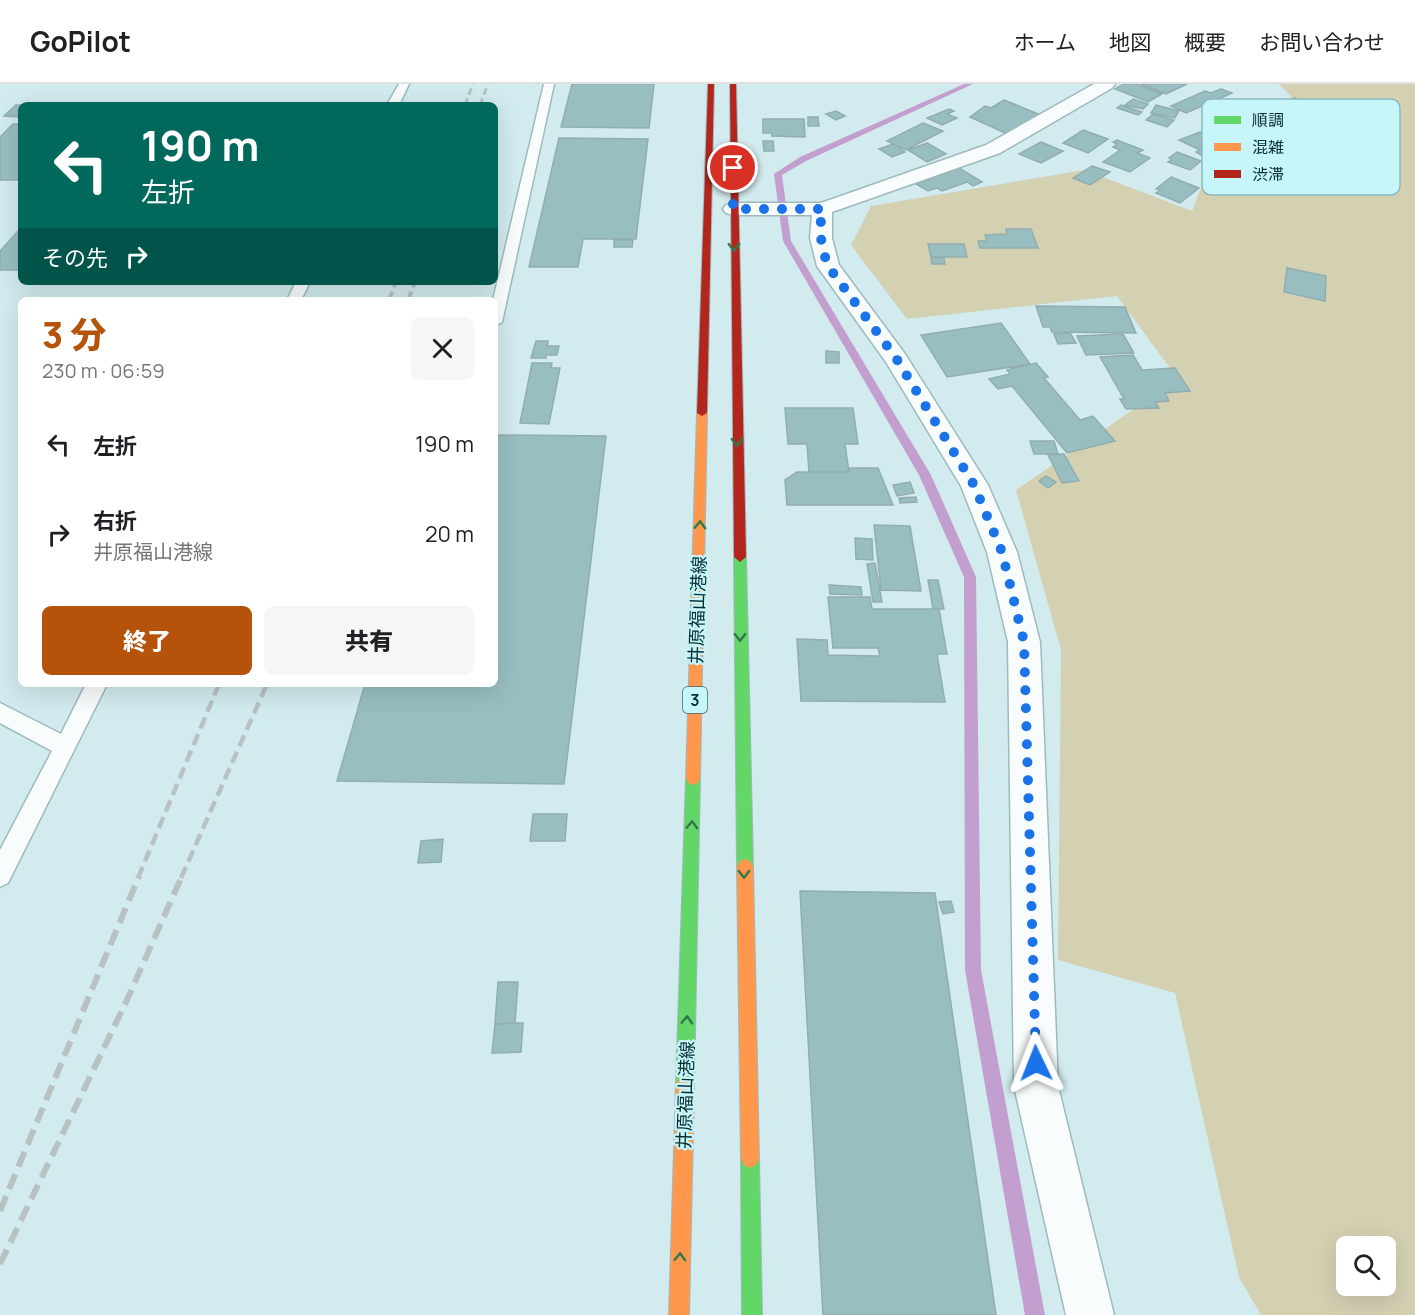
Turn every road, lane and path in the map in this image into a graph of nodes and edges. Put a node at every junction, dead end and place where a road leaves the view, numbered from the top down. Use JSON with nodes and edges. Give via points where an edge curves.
{"nodes":[{"id":1,"x":404,"y":84,"type":"edge"},
{"id":2,"x":549,"y":84,"type":"edge"},
{"id":3,"x":711,"y":84,"type":"edge"},
{"id":4,"x":733,"y":84,"type":"edge"},
{"id":5,"x":1106,"y":84,"type":"edge"},
{"id":6,"x":395,"y":102,"type":"edge"},
{"id":7,"x":733,"y":209,"type":"junction"},
{"id":8,"x":816,"y":209,"type":"junction"},
{"id":9,"x":498,"y":309,"type":"edge"},
{"id":10,"x":95,"y":687,"type":"edge"},
{"id":11,"x":0,"y":712,"type":"edge"},
{"id":12,"x":65,"y":747,"type":"junction"},
{"id":13,"x":0,"y":875,"type":"edge"},
{"id":14,"x":679,"y":1315,"type":"edge"},
{"id":15,"x":752,"y":1315,"type":"edge"},
{"id":16,"x":1090,"y":1315,"type":"edge"}],
"edges":[{"from":1,"to":6,"type":"lane"},
{"from":2,"to":9,"type":"lane"},
{"from":14,"to":3,"type":"main road","name":"井原福山港線","number":"3","one_way":true},
{"from":4,"to":7,"type":"main road"},
{"from":5,"to":8,"type":"street","via":[[993,148]]},
{"from":7,"to":8,"type":"street"},
{"from":7,"to":15,"type":"main road","one_way":true},
{"from":8,"to":16,"type":"street","via":[[828,266],[896,358],[974,485],[1002,552],[1024,642],[1036,1086]]},
{"from":10,"to":12,"type":"lane"},
{"from":11,"to":12,"type":"lane"},
{"from":12,"to":13,"type":"lane"}]}
